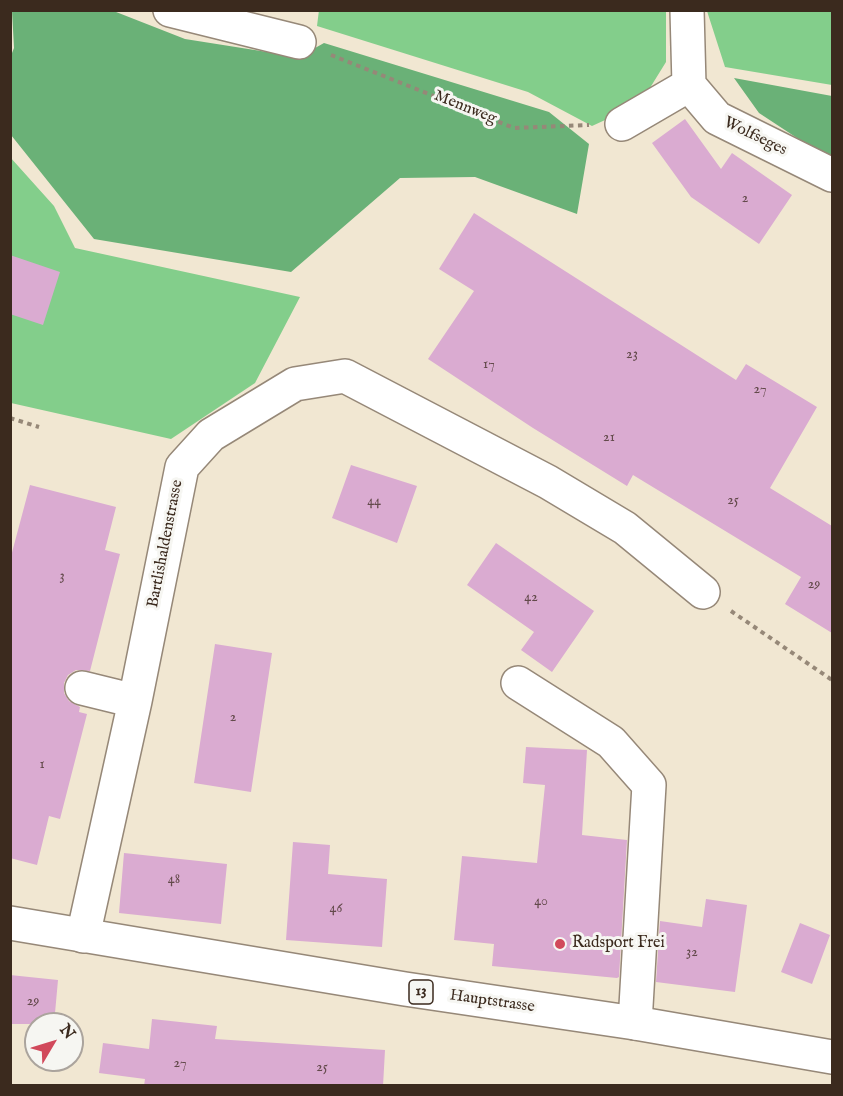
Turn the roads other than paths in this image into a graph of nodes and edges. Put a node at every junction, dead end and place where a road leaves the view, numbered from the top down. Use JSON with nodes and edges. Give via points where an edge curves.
{"nodes":[{"id":1,"x":170,"y":10,"type":"edge"},
{"id":2,"x":687,"y":10,"type":"edge"},
{"id":3,"x":299,"y":42,"type":"road end"},
{"id":4,"x":689,"y":85,"type":"junction"},
{"id":5,"x":622,"y":124,"type":"road end"},
{"id":6,"x":832,"y":175,"type":"edge"},
{"id":7,"x":703,"y":592,"type":"road end"},
{"id":8,"x":518,"y":683,"type":"dead end"},
{"id":9,"x":82,"y":688,"type":"dead end"},
{"id":10,"x":135,"y":701,"type":"junction"},
{"id":11,"x":10,"y":923,"type":"edge"},
{"id":12,"x":83,"y":936,"type":"junction"},
{"id":13,"x":635,"y":1023,"type":"junction"},
{"id":14,"x":832,"y":1057,"type":"edge"}],
"edges":[{"from":1,"to":3,"type":"street"},
{"from":2,"to":4,"type":"street"},
{"from":4,"to":5,"type":"street"},
{"from":4,"to":6,"type":"street","name":"Wolfseges","via":[[717,118]]},
{"from":7,"to":10,"type":"street","name":"Bartlishaldenstrasse","via":[[625,528],[548,482],[345,376],[295,384],[211,435],[182,468]]},
{"from":8,"to":13,"type":"street","via":[[611,742],[649,785]]},
{"from":9,"to":10,"type":"street"},
{"from":10,"to":12,"type":"street","name":"Bartlishaldenstrasse"},
{"from":11,"to":12,"type":"street","name":"Hauptstrasse","number":"13"},
{"from":12,"to":13,"type":"street","name":"Hauptstrasse","number":"13"},
{"from":13,"to":14,"type":"street","name":"Hauptstrasse","number":"13"}]}
